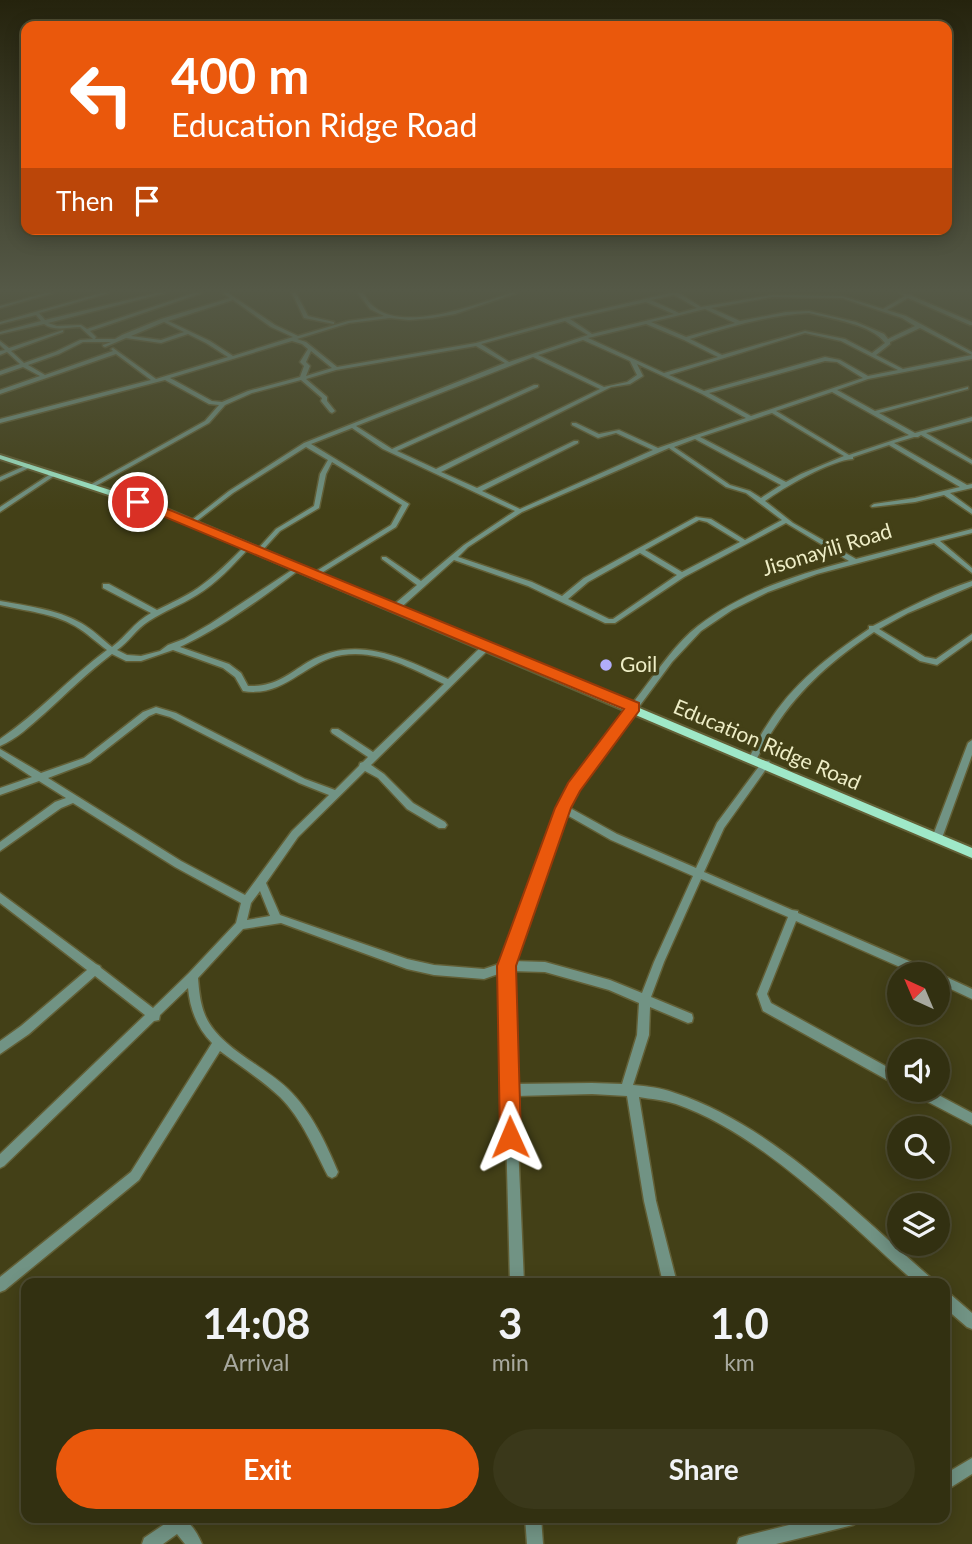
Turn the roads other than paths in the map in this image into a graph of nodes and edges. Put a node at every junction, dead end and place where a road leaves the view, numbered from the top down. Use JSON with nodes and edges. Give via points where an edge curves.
{"nodes":[{"id":1,"x":19,"y":365,"type":"edge"},
{"id":2,"x":24,"y":365,"type":"edge"},
{"id":3,"x":78,"y":365,"type":"edge"},
{"id":4,"x":134,"y":365,"type":"edge"},
{"id":5,"x":210,"y":365,"type":"edge"},
{"id":6,"x":306,"y":365,"type":"edge"},
{"id":7,"x":331,"y":365,"type":"edge"},
{"id":8,"x":358,"y":365,"type":"edge"},
{"id":9,"x":503,"y":365,"type":"edge"},
{"id":10,"x":555,"y":365,"type":"edge"},
{"id":11,"x":635,"y":365,"type":"edge"},
{"id":12,"x":642,"y":365,"type":"edge"},
{"id":13,"x":693,"y":365,"type":"edge"},
{"id":14,"x":803,"y":365,"type":"edge"},
{"id":15,"x":845,"y":365,"type":"edge"},
{"id":16,"x":893,"y":365,"type":"edge"},
{"id":17,"x":924,"y":365,"type":"edge"},
{"id":18,"x":336,"y":369,"type":"junction"},
{"id":19,"x":901,"y":370,"type":"junction"},
{"id":20,"x":0,"y":373,"type":"edge"},
{"id":21,"x":663,"y":375,"type":"junction"},
{"id":22,"x":43,"y":376,"type":"junction"},
{"id":23,"x":302,"y":378,"type":"junction"},
{"id":24,"x":867,"y":378,"type":"junction"},
{"id":25,"x":166,"y":379,"type":"junction"},
{"id":26,"x":156,"y":381,"type":"junction"},
{"id":27,"x":536,"y":386,"type":"dead end"},
{"id":28,"x":966,"y":388,"type":"dead end"},
{"id":29,"x":605,"y":389,"type":"junction"},
{"id":30,"x":833,"y":390,"type":"junction"},
{"id":31,"x":0,"y":392,"type":"edge"},
{"id":32,"x":704,"y":393,"type":"junction"},
{"id":33,"x":222,"y":406,"type":"junction"},
{"id":34,"x":332,"y":411,"type":"dead end"},
{"id":35,"x":774,"y":412,"type":"junction"},
{"id":36,"x":875,"y":413,"type":"junction"},
{"id":37,"x":750,"y":418,"type":"junction"},
{"id":38,"x":972,"y":419,"type":"edge"},
{"id":39,"x":0,"y":421,"type":"edge"},
{"id":40,"x":574,"y":424,"type":"dead end"},
{"id":41,"x":354,"y":427,"type":"junction"},
{"id":42,"x":919,"y":435,"type":"junction"},
{"id":43,"x":695,"y":437,"type":"junction"},
{"id":44,"x":576,"y":442,"type":"dead end"},
{"id":45,"x":306,"y":444,"type":"junction"},
{"id":46,"x":891,"y":444,"type":"junction"},
{"id":47,"x":668,"y":446,"type":"junction"},
{"id":48,"x":658,"y":450,"type":"junction"},
{"id":49,"x":392,"y":451,"type":"junction"},
{"id":50,"x":0,"y":457,"type":"edge"},
{"id":51,"x":851,"y":458,"type":"junction"},
{"id":52,"x":330,"y":461,"type":"junction"},
{"id":53,"x":972,"y":462,"type":"edge"},
{"id":54,"x":29,"y":466,"type":"junction"},
{"id":55,"x":437,"y":471,"type":"junction"},
{"id":56,"x":54,"y":474,"type":"junction"},
{"id":57,"x":0,"y":480,"type":"edge"},
{"id":58,"x":785,"y":485,"type":"junction"},
{"id":59,"x":92,"y":486,"type":"junction"},
{"id":60,"x":969,"y":487,"type":"edge"},
{"id":61,"x":476,"y":491,"type":"junction"},
{"id":62,"x":945,"y":493,"type":"junction"},
{"id":63,"x":761,"y":501,"type":"junction"},
{"id":64,"x":874,"y":506,"type":"dead end"},
{"id":65,"x":0,"y":510,"type":"edge"},
{"id":66,"x":520,"y":511,"type":"junction"},
{"id":67,"x":972,"y":512,"type":"edge"},
{"id":68,"x":786,"y":521,"type":"junction"},
{"id":69,"x":191,"y":523,"type":"junction"},
{"id":70,"x":972,"y":531,"type":"edge"},
{"id":71,"x":934,"y":540,"type":"junction"},
{"id":72,"x":746,"y":543,"type":"junction"},
{"id":73,"x":247,"y":547,"type":"junction"},
{"id":74,"x":639,"y":550,"type":"junction"},
{"id":75,"x":258,"y":552,"type":"junction"},
{"id":76,"x":452,"y":557,"type":"junction"},
{"id":77,"x":384,"y":558,"type":"dead end"},
{"id":78,"x":854,"y":561,"type":"junction"},
{"id":79,"x":298,"y":568,"type":"junction"},
{"id":80,"x":972,"y":571,"type":"edge"},
{"id":81,"x":313,"y":575,"type":"junction"},
{"id":82,"x":682,"y":575,"type":"junction"},
{"id":83,"x":972,"y":583,"type":"edge"},
{"id":84,"x":422,"y":585,"type":"junction"},
{"id":85,"x":106,"y":586,"type":"dead end"},
{"id":86,"x":563,"y":599,"type":"junction"},
{"id":87,"x":0,"y":603,"type":"edge"},
{"id":88,"x":394,"y":609,"type":"junction"},
{"id":89,"x":155,"y":612,"type":"junction"},
{"id":90,"x":872,"y":628,"type":"junction"},
{"id":91,"x":972,"y":636,"type":"edge"},
{"id":92,"x":486,"y":647,"type":"junction"},
{"id":93,"x":171,"y":648,"type":"junction"},
{"id":94,"x":113,"y":649,"type":"junction"},
{"id":95,"x":449,"y":683,"type":"junction"},
{"id":96,"x":634,"y":707,"type":"junction"},
{"id":97,"x":335,"y":731,"type":"dead end"},
{"id":98,"x":0,"y":743,"type":"edge"},
{"id":99,"x":971,"y":749,"type":"edge"},
{"id":100,"x":0,"y":752,"type":"edge"},
{"id":101,"x":373,"y":756,"type":"junction"},
{"id":102,"x":753,"y":758,"type":"junction"},
{"id":103,"x":766,"y":763,"type":"junction"},
{"id":104,"x":363,"y":765,"type":"junction"},
{"id":105,"x":40,"y":776,"type":"junction"},
{"id":106,"x":0,"y":792,"type":"edge"},
{"id":107,"x":334,"y":793,"type":"junction"},
{"id":108,"x":75,"y":798,"type":"junction"},
{"id":109,"x":563,"y":808,"type":"junction"},
{"id":110,"x":442,"y":825,"type":"dead end"},
{"id":111,"x":937,"y":838,"type":"junction"},
{"id":112,"x":0,"y":848,"type":"edge"},
{"id":113,"x":972,"y":853,"type":"edge"},
{"id":114,"x":698,"y":872,"type":"junction"},
{"id":115,"x":262,"y":885,"type":"junction"},
{"id":116,"x":0,"y":897,"type":"edge"},
{"id":117,"x":247,"y":901,"type":"junction"},
{"id":118,"x":794,"y":914,"type":"junction"},
{"id":119,"x":276,"y":918,"type":"junction"},
{"id":120,"x":240,"y":925,"type":"junction"},
{"id":121,"x":901,"y":962,"type":"edge"},
{"id":122,"x":506,"y":966,"type":"junction"},
{"id":123,"x":96,"y":970,"type":"junction"},
{"id":124,"x":193,"y":976,"type":"junction"},
{"id":125,"x":950,"y":984,"type":"edge"},
{"id":126,"x":972,"y":994,"type":"edge"},
{"id":127,"x":645,"y":1000,"type":"junction"},
{"id":128,"x":155,"y":1016,"type":"junction"},
{"id":129,"x":688,"y":1018,"type":"dead end"},
{"id":130,"x":219,"y":1042,"type":"junction"},
{"id":131,"x":0,"y":1048,"type":"edge"},
{"id":132,"x":887,"y":1074,"type":"edge"},
{"id":133,"x":509,"y":1090,"type":"junction"},
{"id":134,"x":629,"y":1090,"type":"junction"},
{"id":135,"x":939,"y":1102,"type":"edge"},
{"id":136,"x":972,"y":1119,"type":"edge"},
{"id":137,"x":0,"y":1162,"type":"edge"},
{"id":138,"x":332,"y":1172,"type":"dead end"},
{"id":139,"x":517,"y":1278,"type":"edge"},
{"id":140,"x":669,"y":1278,"type":"edge"},
{"id":141,"x":920,"y":1278,"type":"edge"},
{"id":142,"x":0,"y":1285,"type":"edge"},
{"id":143,"x":950,"y":1303,"type":"edge"},
{"id":144,"x":972,"y":1322,"type":"edge"},
{"id":145,"x":972,"y":1465,"type":"edge"},
{"id":146,"x":950,"y":1480,"type":"edge"},
{"id":147,"x":533,"y":1523,"type":"edge"},
{"id":148,"x":829,"y":1523,"type":"edge"},
{"id":149,"x":150,"y":1544,"type":"edge"},
{"id":150,"x":194,"y":1544,"type":"edge"},
{"id":151,"x":535,"y":1544,"type":"edge"},
{"id":152,"x":745,"y":1544,"type":"edge"}],
"edges":[{"from":1,"to":20,"type":"street"},
{"from":2,"to":22,"type":"street"},
{"from":3,"to":22,"type":"street"},
{"from":4,"to":26,"type":"street"},
{"from":5,"to":25,"type":"street"},
{"from":6,"to":23,"type":"street"},
{"from":7,"to":18,"type":"street"},
{"from":8,"to":18,"type":"street"},
{"from":9,"to":41,"type":"street"},
{"from":10,"to":29,"type":"street"},
{"from":11,"to":29,"type":"street","via":[[638,378]]},
{"from":12,"to":21,"type":"street"},
{"from":13,"to":21,"type":"street"},
{"from":14,"to":32,"type":"street"},
{"from":15,"to":24,"type":"street"},
{"from":16,"to":19,"type":"street"},
{"from":17,"to":19,"type":"street"},
{"from":18,"to":23,"type":"street"},
{"from":19,"to":24,"type":"street"},
{"from":21,"to":32,"type":"street"},
{"from":22,"to":31,"type":"street"},
{"from":23,"to":33,"type":"street","via":[[250,392]]},
{"from":23,"to":34,"type":"street","via":[[325,398]]},
{"from":24,"to":30,"type":"street"},
{"from":25,"to":26,"type":"street"},
{"from":25,"to":33,"type":"street"},
{"from":26,"to":39,"type":"street"},
{"from":27,"to":49,"type":"street"},
{"from":28,"to":36,"type":"street"},
{"from":29,"to":55,"type":"street"},
{"from":30,"to":35,"type":"street"},
{"from":30,"to":36,"type":"street"},
{"from":32,"to":37,"type":"street"},
{"from":33,"to":59,"type":"street","via":[[207,422]]},
{"from":35,"to":37,"type":"street"},
{"from":35,"to":51,"type":"street"},
{"from":36,"to":42,"type":"street"},
{"from":37,"to":43,"type":"street"},
{"from":38,"to":42,"type":"street"},
{"from":40,"to":48,"type":"street","via":[[598,436],[617,431]]},
{"from":41,"to":45,"type":"street"},
{"from":41,"to":49,"type":"street"},
{"from":42,"to":46,"type":"street"},
{"from":42,"to":53,"type":"street"},
{"from":43,"to":47,"type":"street"},
{"from":43,"to":58,"type":"street"},
{"from":44,"to":61,"type":"street"},
{"from":45,"to":52,"type":"street"},
{"from":45,"to":69,"type":"street"},
{"from":46,"to":51,"type":"street"},
{"from":46,"to":60,"type":"street"},
{"from":47,"to":48,"type":"street"},
{"from":47,"to":63,"type":"street","via":[[728,486]]},
{"from":48,"to":66,"type":"street"},
{"from":49,"to":55,"type":"street"},
{"from":50,"to":54,"type":"main road","name":"Education Ridge Road"},
{"from":51,"to":58,"type":"street"},
{"from":52,"to":75,"type":"street","via":[[317,507],[278,530]]},
{"from":52,"to":81,"type":"street","via":[[406,504],[394,526]]},
{"from":54,"to":56,"type":"main road","name":"Education Ridge Road"},
{"from":54,"to":57,"type":"street"},
{"from":55,"to":61,"type":"street"},
{"from":56,"to":59,"type":"main road","name":"Education Ridge Road"},
{"from":56,"to":65,"type":"street"},
{"from":58,"to":63,"type":"street"},
{"from":59,"to":69,"type":"main road","name":"Education Ridge Road"},
{"from":60,"to":62,"type":"street"},
{"from":61,"to":66,"type":"street"},
{"from":62,"to":64,"type":"street"},
{"from":62,"to":67,"type":"street"},
{"from":63,"to":68,"type":"street"},
{"from":66,"to":76,"type":"street"},
{"from":68,"to":72,"type":"street"},
{"from":68,"to":78,"type":"street"},
{"from":69,"to":73,"type":"main road","name":"Education Ridge Road"},
{"from":70,"to":71,"type":"street","name":"Jisonayili Road"},
{"from":71,"to":78,"type":"street","name":"Jisonayili Road"},
{"from":71,"to":80,"type":"street"},
{"from":72,"to":74,"type":"street","via":[[698,518]]},
{"from":72,"to":82,"type":"street"},
{"from":73,"to":75,"type":"main road","name":"Education Ridge Road"},
{"from":73,"to":89,"type":"street","via":[[207,585]]},
{"from":74,"to":82,"type":"street"},
{"from":74,"to":86,"type":"street","via":[[586,580]]},
{"from":75,"to":79,"type":"main road","name":"Education Ridge Road"},
{"from":76,"to":84,"type":"street"},
{"from":76,"to":86,"type":"street"},
{"from":77,"to":84,"type":"street"},
{"from":78,"to":96,"type":"street","name":"Jisonayili Road","via":[[765,590],[708,622],[669,660]]},
{"from":79,"to":81,"type":"main road","name":"Education Ridge Road"},
{"from":79,"to":93,"type":"street","via":[[251,602]]},
{"from":81,"to":88,"type":"main road","name":"Education Ridge Road"},
{"from":82,"to":86,"type":"street","via":[[615,621]]},
{"from":83,"to":90,"type":"street","via":[[908,607]]},
{"from":84,"to":88,"type":"street"},
{"from":85,"to":89,"type":"street"},
{"from":87,"to":94,"type":"street","via":[[53,614]]},
{"from":88,"to":92,"type":"main road","name":"Education Ridge Road"},
{"from":89,"to":94,"type":"street"},
{"from":90,"to":91,"type":"street","via":[[923,659],[937,662]]},
{"from":90,"to":102,"type":"street","via":[[821,664],[779,714]]},
{"from":92,"to":95,"type":"street"},
{"from":92,"to":96,"type":"main road","name":"Education Ridge Road"},
{"from":93,"to":94,"type":"street","via":[[137,660]]},
{"from":93,"to":95,"type":"street","via":[[226,666],[246,689],[274,688],[325,657],[342,653],[397,659]]},
{"from":94,"to":98,"type":"street","via":[[46,705],[32,723]]},
{"from":95,"to":101,"type":"street"},
{"from":96,"to":102,"type":"main road","name":"Education Ridge Road"},
{"from":96,"to":109,"type":"street","name":"Jisonayili Road"},
{"from":97,"to":101,"type":"street"},
{"from":99,"to":111,"type":"street"},
{"from":100,"to":105,"type":"street"},
{"from":101,"to":104,"type":"street"},
{"from":102,"to":103,"type":"main road","name":"Education Ridge Road"},
{"from":103,"to":111,"type":"main road","name":"Education Ridge Road"},
{"from":103,"to":114,"type":"street","via":[[720,826]]},
{"from":104,"to":107,"type":"street"},
{"from":104,"to":110,"type":"street","via":[[381,776],[410,806]]},
{"from":105,"to":106,"type":"street"},
{"from":105,"to":107,"type":"street","via":[[88,760],[146,714],[163,711]]},
{"from":105,"to":108,"type":"street"},
{"from":107,"to":115,"type":"street","via":[[295,834]]},
{"from":108,"to":112,"type":"street","via":[[58,805]]},
{"from":108,"to":117,"type":"street","via":[[178,864]]},
{"from":109,"to":114,"type":"street","via":[[614,837]]},
{"from":109,"to":122,"type":"street","name":"Jisonayili Road"},
{"from":111,"to":113,"type":"main road","name":"Education Ridge Road"},
{"from":114,"to":118,"type":"street"},
{"from":114,"to":127,"type":"street"},
{"from":115,"to":117,"type":"street"},
{"from":115,"to":119,"type":"street"},
{"from":116,"to":123,"type":"street"},
{"from":117,"to":120,"type":"street"},
{"from":118,"to":121,"type":"street"},
{"from":118,"to":132,"type":"street","via":[[762,994],[766,1007]]},
{"from":119,"to":120,"type":"street"},
{"from":119,"to":122,"type":"street","via":[[434,970],[484,974]]},
{"from":120,"to":124,"type":"street"},
{"from":122,"to":127,"type":"street","via":[[574,973]]},
{"from":122,"to":133,"type":"street","name":"Jisonayili Road"},
{"from":123,"to":128,"type":"street"},
{"from":123,"to":131,"type":"street"},
{"from":124,"to":128,"type":"street"},
{"from":124,"to":130,"type":"street","via":[[195,1012]]},
{"from":125,"to":126,"type":"street"},
{"from":127,"to":129,"type":"street"},
{"from":127,"to":134,"type":"street","via":[[643,1035]]},
{"from":128,"to":137,"type":"street"},
{"from":130,"to":138,"type":"street","via":[[282,1091],[302,1113]]},
{"from":130,"to":142,"type":"street","via":[[135,1176]]},
{"from":133,"to":134,"type":"street"},
{"from":133,"to":139,"type":"street","name":"Jisonayili Road"},
{"from":134,"to":140,"type":"street"},
{"from":134,"to":141,"type":"street","via":[[674,1098],[767,1147]]},
{"from":135,"to":136,"type":"street"},
{"from":143,"to":144,"type":"street"},
{"from":145,"to":146,"type":"street"},
{"from":147,"to":151,"type":"street"},
{"from":148,"to":152,"type":"street"},
{"from":149,"to":150,"type":"street","via":[[177,1524]]}]}
